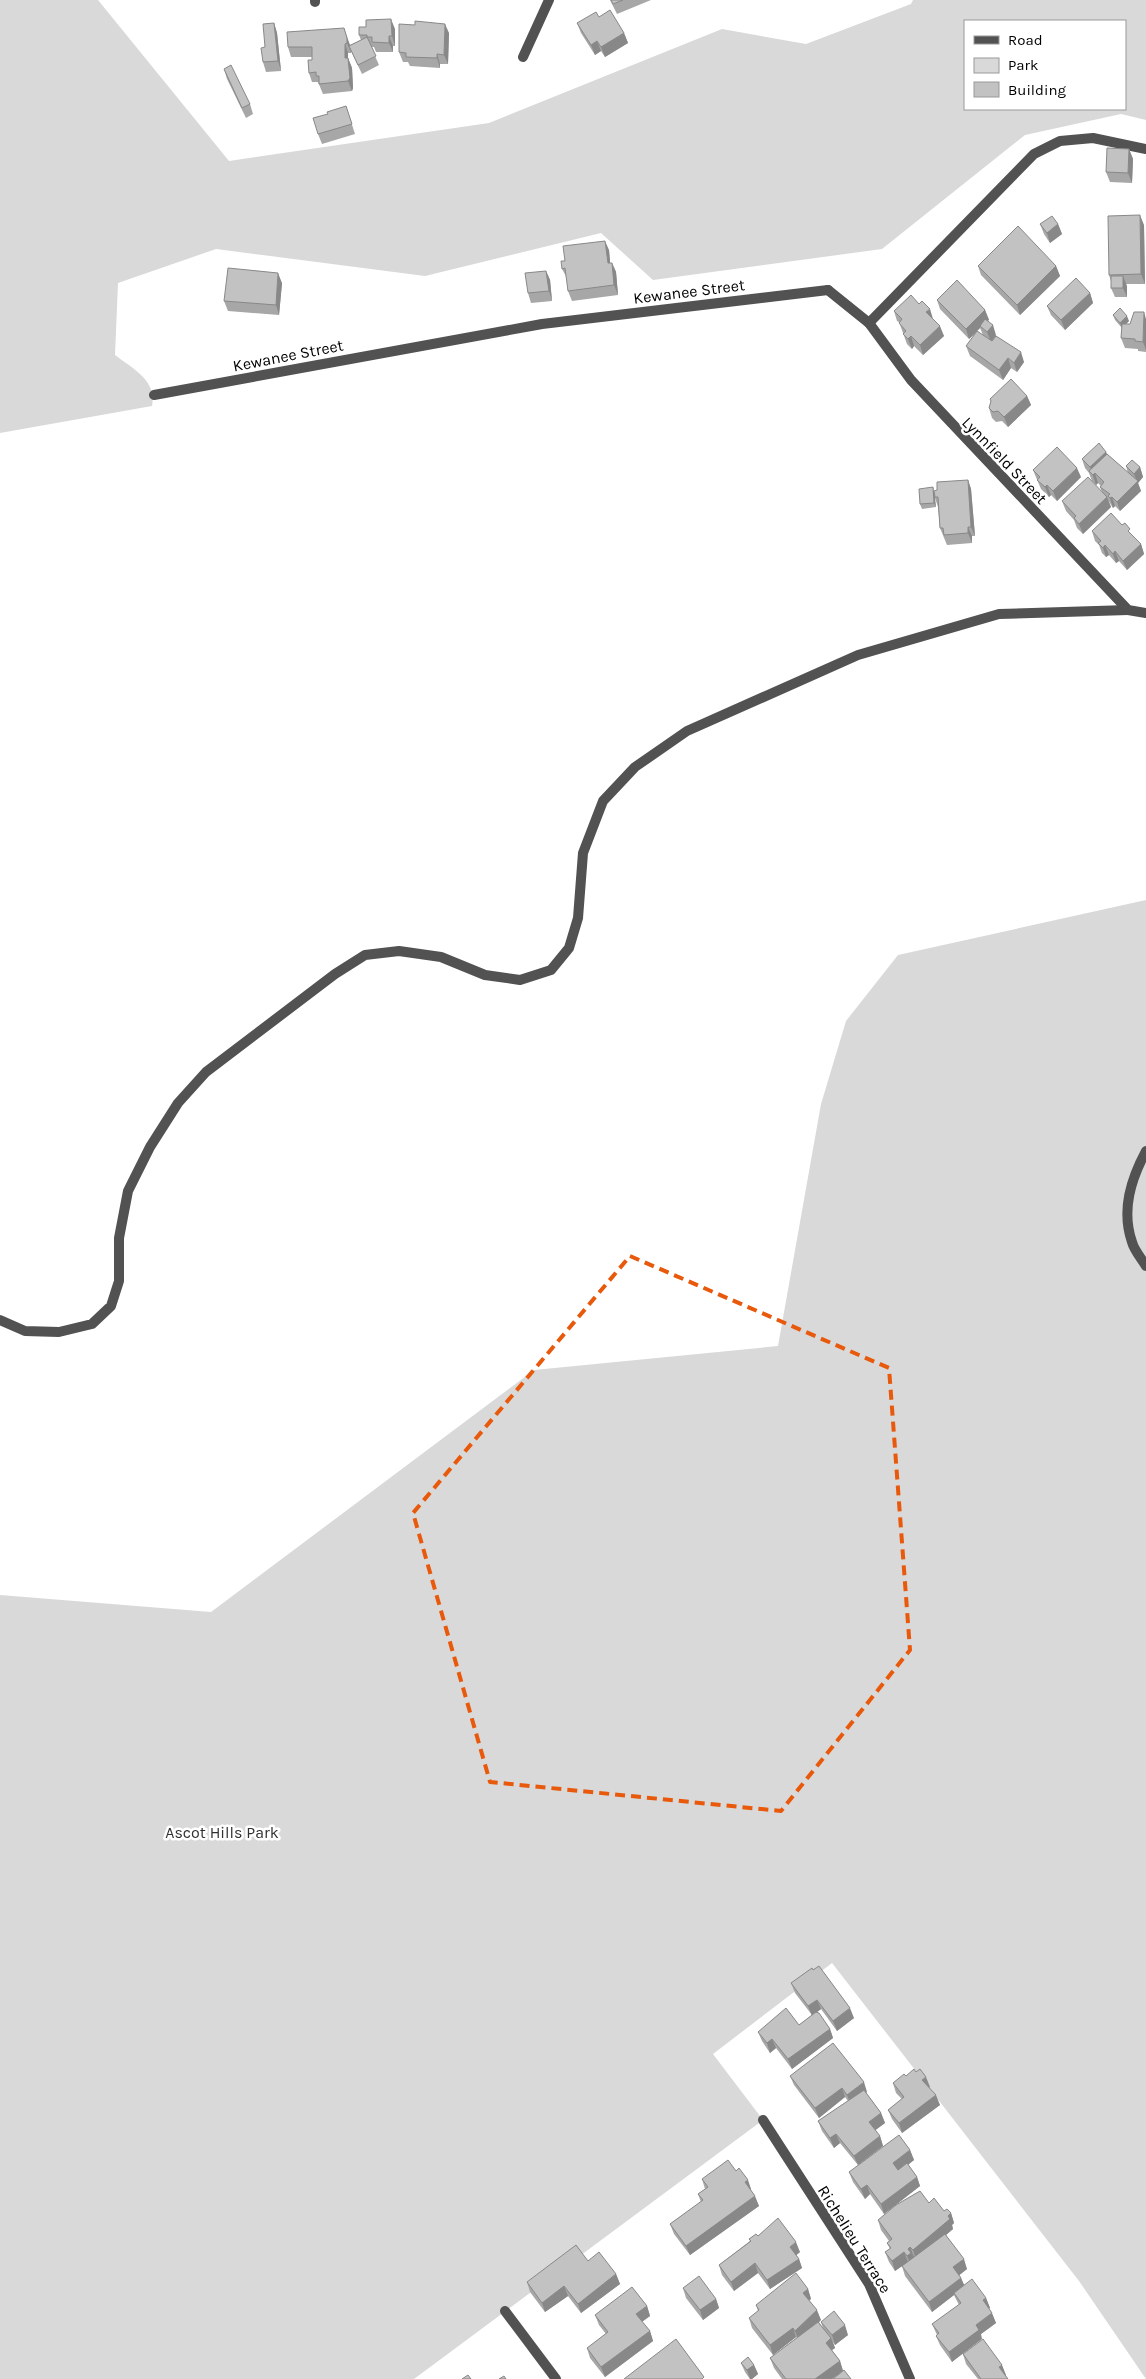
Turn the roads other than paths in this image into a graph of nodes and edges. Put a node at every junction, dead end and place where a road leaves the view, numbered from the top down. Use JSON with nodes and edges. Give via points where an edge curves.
{"nodes":[{"id":1,"x":549,"y":0,"type":"edge"},
{"id":2,"x":522,"y":58,"type":"dead end"},
{"id":3,"x":1146,"y":149,"type":"edge"},
{"id":4,"x":869,"y":323,"type":"junction"},
{"id":5,"x":154,"y":395,"type":"dead end"},
{"id":6,"x":1128,"y":610,"type":"junction"},
{"id":7,"x":1146,"y":613,"type":"edge"},
{"id":8,"x":1146,"y":1150,"type":"edge"},
{"id":9,"x":1146,"y":1266,"type":"edge"},
{"id":10,"x":0,"y":1320,"type":"edge"},
{"id":11,"x":763,"y":2120,"type":"dead end"},
{"id":12,"x":505,"y":2311,"type":"dead end"},
{"id":13,"x":556,"y":2379,"type":"edge"},
{"id":14,"x":910,"y":2379,"type":"edge"}],
"edges":[{"from":1,"to":2,"type":"street"},
{"from":3,"to":4,"type":"street","via":[[1093,138],[1060,141],[1034,154]]},
{"from":4,"to":5,"type":"street","name":"Kewanee Street","via":[[828,290],[542,324]]},
{"from":4,"to":6,"type":"street","name":"Lynnfield Street","via":[[911,380]]},
{"from":6,"to":7,"type":"street"},
{"from":6,"to":10,"type":"street","via":[[999,614],[858,655],[687,731],[635,767],[603,801],[583,853],[578,918],[570,948],[551,970],[520,980],[485,975],[441,957],[399,951],[365,955],[335,974],[206,1072],[178,1102],[150,1146],[128,1191],[120,1238],[119,1281],[111,1306],[92,1324],[59,1332],[25,1332]]},
{"from":8,"to":9,"type":"street","via":[[1126,1205],[1132,1243]]},
{"from":11,"to":14,"type":"street","name":"Richelieu Terrace","via":[[869,2284]]},
{"from":12,"to":13,"type":"street"}]}
